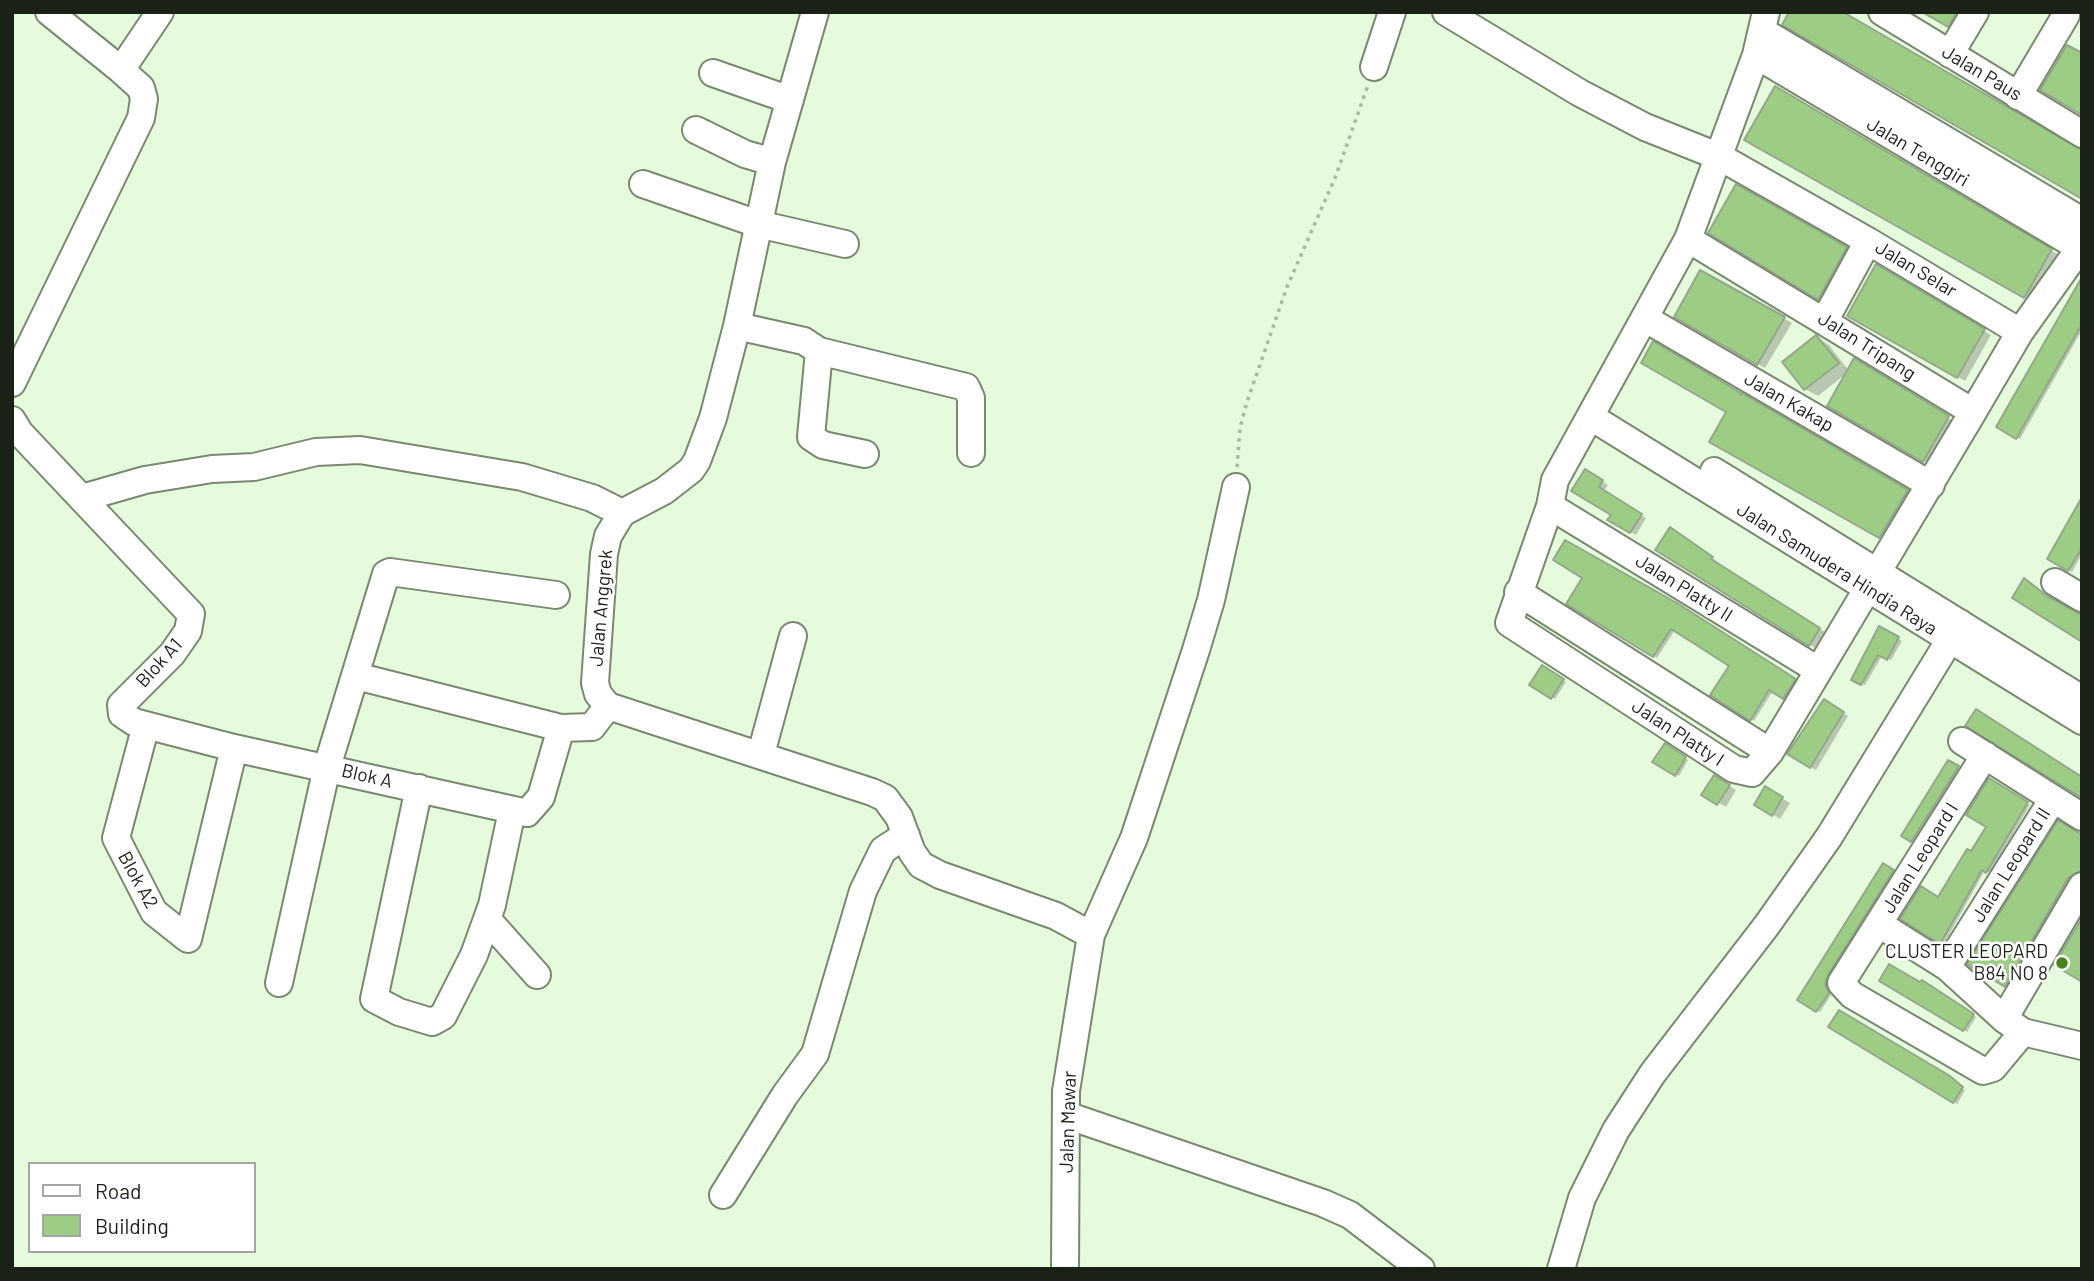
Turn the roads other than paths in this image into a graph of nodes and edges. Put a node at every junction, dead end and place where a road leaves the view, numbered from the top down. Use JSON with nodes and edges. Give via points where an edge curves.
{"nodes":[{"id":1,"x":49,"y":12,"type":"edge"},
{"id":2,"x":160,"y":12,"type":"edge"},
{"id":3,"x":815,"y":12,"type":"edge"},
{"id":4,"x":1392,"y":12,"type":"edge"},
{"id":5,"x":1446,"y":12,"type":"edge"},
{"id":6,"x":1881,"y":12,"type":"edge"},
{"id":7,"x":1975,"y":12,"type":"edge"},
{"id":8,"x":2070,"y":17,"type":"edge"},
{"id":9,"x":1762,"y":33,"type":"edge"},
{"id":10,"x":1950,"y":54,"type":"junction"},
{"id":11,"x":1374,"y":67,"type":"road end"},
{"id":12,"x":121,"y":70,"type":"junction"},
{"id":13,"x":713,"y":73,"type":"dead end"},
{"id":14,"x":2018,"y":96,"type":"junction"},
{"id":15,"x":790,"y":100,"type":"junction"},
{"id":16,"x":696,"y":130,"type":"dead end"},
{"id":17,"x":2082,"y":134,"type":"edge"},
{"id":18,"x":1720,"y":157,"type":"junction"},
{"id":19,"x":772,"y":162,"type":"junction"},
{"id":20,"x":643,"y":184,"type":"dead end"},
{"id":21,"x":2082,"y":221,"type":"edge"},
{"id":22,"x":758,"y":224,"type":"junction"},
{"id":23,"x":1688,"y":239,"type":"junction"},
{"id":24,"x":1868,"y":241,"type":"junction"},
{"id":25,"x":845,"y":244,"type":"dead end"},
{"id":26,"x":2081,"y":247,"type":"edge"},
{"id":27,"x":1646,"y":318,"type":"junction"},
{"id":28,"x":1825,"y":320,"type":"junction"},
{"id":29,"x":737,"y":326,"type":"junction"},
{"id":30,"x":2020,"y":332,"type":"junction"},
{"id":31,"x":819,"y":351,"type":"junction"},
{"id":32,"x":12,"y":383,"type":"edge"},
{"id":33,"x":1595,"y":409,"type":"junction"},
{"id":34,"x":1973,"y":412,"type":"junction"},
{"id":35,"x":12,"y":420,"type":"edge"},
{"id":36,"x":971,"y":453,"type":"dead end"},
{"id":37,"x":865,"y":454,"type":"dead end"},
{"id":38,"x":1931,"y":485,"type":"junction"},
{"id":39,"x":1236,"y":488,"type":"road end"},
{"id":40,"x":82,"y":498,"type":"junction"},
{"id":41,"x":1550,"y":506,"type":"junction"},
{"id":42,"x":622,"y":513,"type":"junction"},
{"id":43,"x":1872,"y":579,"type":"junction"},
{"id":44,"x":2055,"y":582,"type":"dead end"},
{"id":45,"x":556,"y":595,"type":"dead end"},
{"id":46,"x":2082,"y":598,"type":"edge"},
{"id":47,"x":1956,"y":631,"type":"junction"},
{"id":48,"x":793,"y":636,"type":"dead end"},
{"id":49,"x":1983,"y":648,"type":"junction"},
{"id":50,"x":1818,"y":670,"type":"junction"},
{"id":51,"x":356,"y":676,"type":"junction"},
{"id":52,"x":2082,"y":699,"type":"edge"},
{"id":53,"x":608,"y":706,"type":"junction"},
{"id":54,"x":120,"y":710,"type":"joint"},
{"id":55,"x":2082,"y":721,"type":"edge"},
{"id":56,"x":146,"y":725,"type":"junction"},
{"id":57,"x":561,"y":728,"type":"junction"},
{"id":58,"x":1962,"y":741,"type":"dead end"},
{"id":59,"x":234,"y":748,"type":"junction"},
{"id":60,"x":761,"y":754,"type":"junction"},
{"id":61,"x":1985,"y":755,"type":"junction"},
{"id":62,"x":327,"y":767,"type":"junction"},
{"id":63,"x":419,"y":788,"type":"junction"},
{"id":64,"x":2053,"y":799,"type":"junction"},
{"id":65,"x":512,"y":811,"type":"junction"},
{"id":66,"x":2082,"y":817,"type":"edge"},
{"id":67,"x":906,"y":835,"type":"junction"},
{"id":68,"x":2082,"y":887,"type":"edge"},
{"id":69,"x":486,"y":919,"type":"junction"},
{"id":70,"x":1879,"y":924,"type":"junction"},
{"id":71,"x":1091,"y":935,"type":"junction"},
{"id":72,"x":1947,"y":967,"type":"junction"},
{"id":73,"x":537,"y":975,"type":"dead end"},
{"id":74,"x":279,"y":983,"type":"dead end"},
{"id":75,"x":2014,"y":1025,"type":"junction"},
{"id":76,"x":2078,"y":1039,"type":"edge"},
{"id":77,"x":1066,"y":1115,"type":"junction"},
{"id":78,"x":723,"y":1195,"type":"dead end"},
{"id":79,"x":1065,"y":1269,"type":"edge"},
{"id":80,"x":1421,"y":1269,"type":"edge"},
{"id":81,"x":1561,"y":1269,"type":"edge"}],
"edges":[{"from":1,"to":12,"type":"street"},
{"from":2,"to":12,"type":"street"},
{"from":3,"to":15,"type":"street"},
{"from":4,"to":11,"type":"street"},
{"from":5,"to":18,"type":"street","name":"Jalan Selar","via":[[1580,93],[1645,127]]},
{"from":6,"to":10,"type":"street","name":"Jalan Paus"},
{"from":7,"to":10,"type":"street"},
{"from":8,"to":14,"type":"street"},
{"from":9,"to":18,"type":"street","name":"Jalan Platty I"},
{"from":9,"to":21,"type":"street","name":"Jalan Tenggiri"},
{"from":9,"to":26,"type":"street","name":"Jalan Tenggiri"},
{"from":10,"to":14,"type":"street","name":"Jalan Paus"},
{"from":12,"to":32,"type":"street","via":[[141,88],[141,118]]},
{"from":13,"to":15,"type":"street"},
{"from":14,"to":17,"type":"street","name":"Jalan Paus"},
{"from":15,"to":19,"type":"street"},
{"from":16,"to":19,"type":"street","via":[[746,155]]},
{"from":18,"to":23,"type":"street","name":"Jalan Platty I"},
{"from":18,"to":24,"type":"street","name":"Jalan Selar"},
{"from":19,"to":22,"type":"street"},
{"from":20,"to":22,"type":"street"},
{"from":22,"to":25,"type":"street"},
{"from":22,"to":29,"type":"street"},
{"from":23,"to":27,"type":"street","name":"Jalan Platty I"},
{"from":23,"to":28,"type":"street","name":"Jalan Tripang"},
{"from":24,"to":28,"type":"street"},
{"from":24,"to":30,"type":"street","name":"Jalan Selar"},
{"from":26,"to":30,"type":"street"},
{"from":27,"to":33,"type":"street","name":"Jalan Platty I"},
{"from":27,"to":38,"type":"street","name":"Jalan Kakap"},
{"from":28,"to":34,"type":"street","name":"Jalan Tripang"},
{"from":29,"to":31,"type":"street","via":[[804,341]]},
{"from":29,"to":42,"type":"street","via":[[697,461],[664,491]]},
{"from":30,"to":34,"type":"street"},
{"from":31,"to":36,"type":"street","via":[[965,387],[971,398]]},
{"from":31,"to":37,"type":"street","via":[[811,437],[823,446]]},
{"from":33,"to":41,"type":"street","name":"Jalan Platty I","via":[[1555,480]]},
{"from":33,"to":43,"type":"street","name":"Jalan Samudera Hindia Raya"},
{"from":34,"to":38,"type":"street"},
{"from":35,"to":40,"type":"street"},
{"from":38,"to":43,"type":"street","name":"Jalan Platty I"},
{"from":39,"to":71,"type":"street","name":"Jalan Mawar","via":[[1196,650],[1134,838]]},
{"from":40,"to":42,"type":"street","via":[[145,480],[254,467],[316,452],[360,450],[522,477],[592,498]]},
{"from":40,"to":54,"type":"street","name":"Blok A1","via":[[191,614],[188,631],[172,654]]},
{"from":41,"to":50,"type":"street","name":"Jalan Platty II"},
{"from":41,"to":50,"type":"street","name":"Jalan Platty I","via":[[1509,623],[1734,769],[1752,773],[1770,752]]},
{"from":42,"to":53,"type":"street","name":"Jalan Anggrek","via":[[608,536],[603,567],[595,683],[597,694]]},
{"from":43,"to":47,"type":"street","name":"Jalan Samudera Hindia Raya"},
{"from":43,"to":50,"type":"street","name":"Jalan Platty I"},
{"from":44,"to":46,"type":"street"},
{"from":45,"to":51,"type":"street","via":[[390,572],[384,578]]},
{"from":47,"to":49,"type":"street","name":"Jalan Samudera Hindia Raya"},
{"from":47,"to":81,"type":"street","via":[[1829,837],[1653,1073],[1616,1130],[1582,1198]]},
{"from":48,"to":60,"type":"street"},
{"from":49,"to":52,"type":"street","name":"Jalan Samudera Hindia Raya"},
{"from":49,"to":55,"type":"street","name":"Jalan Samudera Hindia Raya"},
{"from":51,"to":57,"type":"street"},
{"from":51,"to":62,"type":"street"},
{"from":53,"to":57,"type":"street","via":[[592,727]]},
{"from":53,"to":60,"type":"street"},
{"from":54,"to":56,"type":"street","name":"Blok A"},
{"from":56,"to":59,"type":"street","name":"Blok A"},
{"from":56,"to":59,"type":"street","name":"Blok A2","via":[[116,838],[154,912],[188,939]]},
{"from":57,"to":65,"type":"street","via":[[541,797],[527,813]]},
{"from":58,"to":61,"type":"street"},
{"from":59,"to":62,"type":"street","name":"Blok A"},
{"from":60,"to":67,"type":"street","via":[[885,798]]},
{"from":61,"to":64,"type":"street"},
{"from":61,"to":70,"type":"street","name":"Jalan Leopard I"},
{"from":62,"to":63,"type":"street","name":"Blok A"},
{"from":62,"to":74,"type":"street"},
{"from":63,"to":65,"type":"street","name":"Blok A"},
{"from":63,"to":69,"type":"street","via":[[374,999],[432,1022],[443,1016],[474,955]]},
{"from":64,"to":66,"type":"street"},
{"from":64,"to":72,"type":"street","name":"Jalan Leopard II"},
{"from":65,"to":69,"type":"street"},
{"from":67,"to":71,"type":"street","via":[[921,864],[940,875],[1037,908]]},
{"from":67,"to":78,"type":"street","via":[[883,849],[863,891],[814,1054]]},
{"from":68,"to":75,"type":"street"},
{"from":69,"to":73,"type":"street"},
{"from":70,"to":72,"type":"street"},
{"from":70,"to":75,"type":"street","name":"Jalan Leopard I","via":[[1841,983],[1844,990],[1983,1071],[1993,1068]]},
{"from":71,"to":77,"type":"street","name":"Jalan Mawar"},
{"from":72,"to":75,"type":"street"},
{"from":75,"to":76,"type":"street"},
{"from":77,"to":79,"type":"street","name":"Jalan Mawar"},
{"from":77,"to":80,"type":"street","via":[[1323,1203],[1350,1215]]}]}
